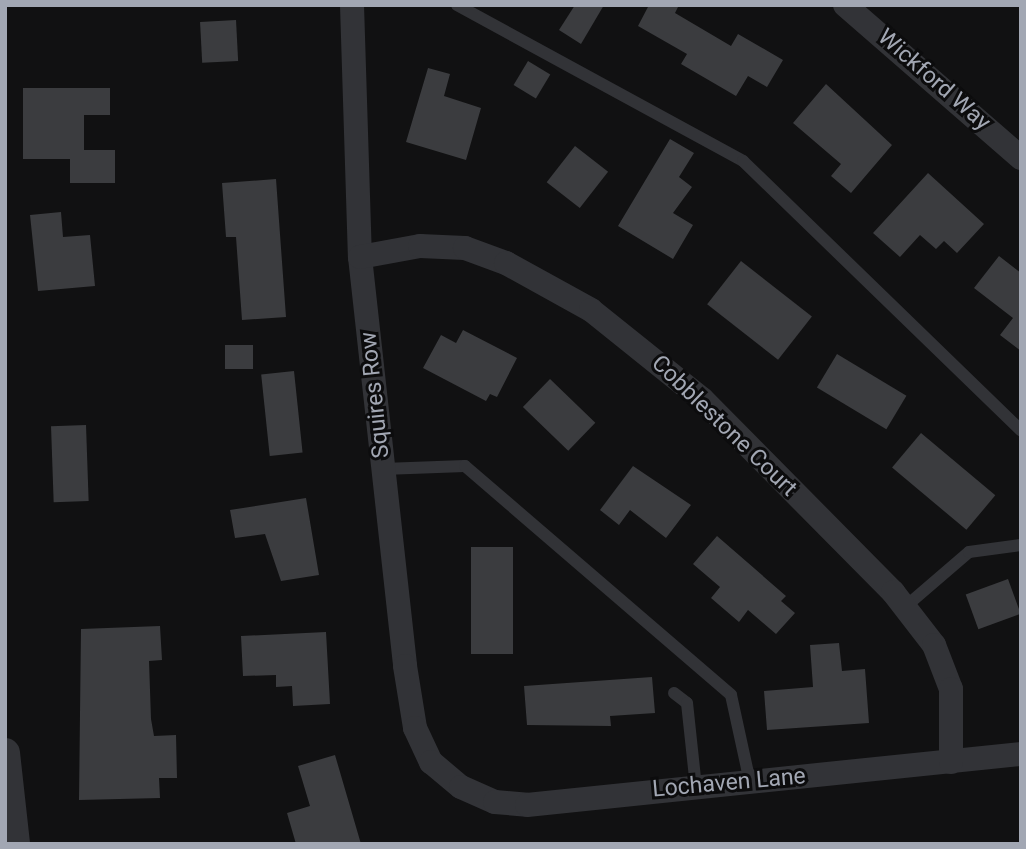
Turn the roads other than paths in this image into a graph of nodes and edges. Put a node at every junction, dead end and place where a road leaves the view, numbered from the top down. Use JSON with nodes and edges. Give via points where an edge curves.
{"nodes":[{"id":1,"x":352,"y":5,"type":"edge"},
{"id":2,"x":457,"y":5,"type":"edge"},
{"id":3,"x":845,"y":5,"type":"edge"},
{"id":4,"x":1021,"y":158,"type":"edge"},
{"id":5,"x":360,"y":257,"type":"junction"},
{"id":6,"x":1021,"y":430,"type":"edge"},
{"id":7,"x":383,"y":469,"type":"junction"},
{"id":8,"x":1021,"y":545,"type":"edge"},
{"id":9,"x":905,"y":607,"type":"junction"},
{"id":10,"x":674,"y":693,"type":"dead end"},
{"id":11,"x":5,"y":753,"type":"edge"},
{"id":12,"x":1021,"y":754,"type":"edge"},
{"id":13,"x":951,"y":762,"type":"junction"},
{"id":14,"x":444,"y":774,"type":"joint"},
{"id":15,"x":750,"y":782,"type":"junction"},
{"id":16,"x":696,"y":787,"type":"junction"},
{"id":17,"x":8,"y":809,"type":"edge"},
{"id":18,"x":15,"y":844,"type":"edge"}],
"edges":[{"from":1,"to":5,"type":"street","name":"Squires Row"},
{"from":2,"to":6,"type":"lane","via":[[743,162]]},
{"from":3,"to":4,"type":"street","name":"Wickford Way"},
{"from":5,"to":7,"type":"street","name":"Squires Row"},
{"from":5,"to":9,"type":"street","name":"Cobblestone Court","via":[[420,246],[465,248],[551,284],[702,399]]},
{"from":7,"to":14,"type":"street","name":"Squires Row","via":[[415,728]]},
{"from":7,"to":15,"type":"lane","via":[[465,466],[731,695]]},
{"from":8,"to":9,"type":"lane","via":[[969,552]]},
{"from":9,"to":13,"type":"street","name":"Cobblestone Court","via":[[934,645],[951,689]]},
{"from":10,"to":16,"type":"lane","via":[[687,703]]},
{"from":11,"to":17,"type":"street"},
{"from":12,"to":13,"type":"street","name":"Lochaven Lane"},
{"from":13,"to":15,"type":"street","name":"Lochaven Lane"},
{"from":14,"to":16,"type":"street","name":"Lochaven Lane","via":[[495,802],[527,805]]},
{"from":15,"to":16,"type":"street","name":"Lochaven Lane"},
{"from":17,"to":18,"type":"street"}]}
